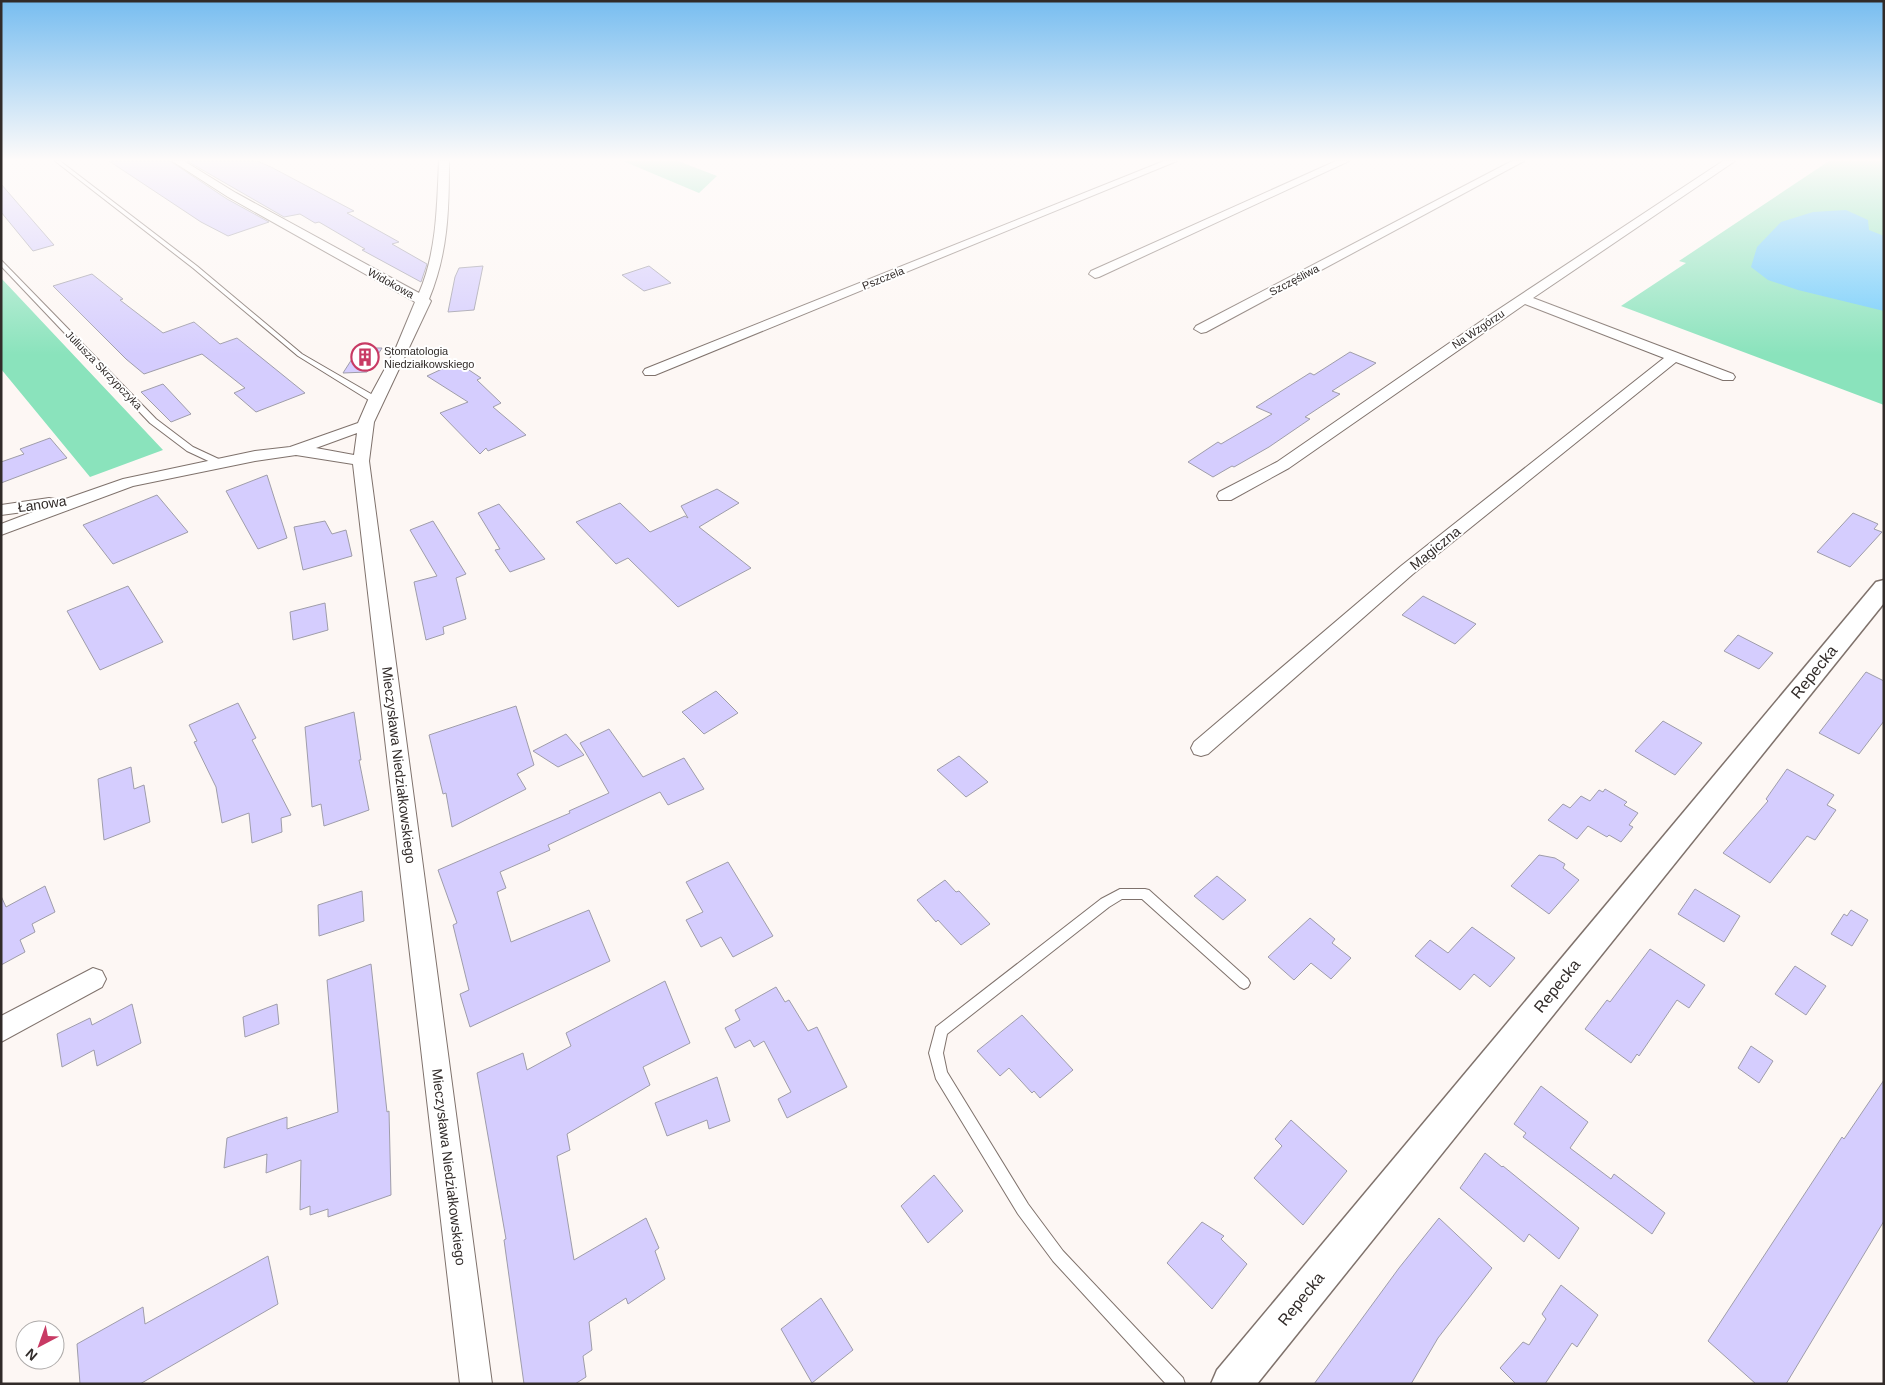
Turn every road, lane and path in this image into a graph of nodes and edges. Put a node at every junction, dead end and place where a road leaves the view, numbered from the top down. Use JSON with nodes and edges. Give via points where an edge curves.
{"nodes":[{"id":1,"x":141,"y":226,"type":"edge"},
{"id":2,"x":289,"y":226,"type":"edge"},
{"id":3,"x":441,"y":226,"type":"edge"},
{"id":4,"x":1012,"y":226,"type":"edge"},
{"id":5,"x":1202,"y":226,"type":"edge"},
{"id":6,"x":1397,"y":226,"type":"edge"},
{"id":7,"x":1633,"y":226,"type":"edge"},
{"id":8,"x":1,"y":262,"type":"edge"},
{"id":9,"x":1095,"y":274,"type":"dead end"},
{"id":10,"x":1523,"y":299,"type":"junction"},
{"id":11,"x":424,"y":301,"type":"junction"},
{"id":12,"x":1201,"y":329,"type":"dead end"},
{"id":13,"x":1674,"y":357,"type":"junction"},
{"id":14,"x":650,"y":372,"type":"dead end"},
{"id":15,"x":1728,"y":377,"type":"dead end"},
{"id":16,"x":375,"y":400,"type":"junction"},
{"id":17,"x":366,"y":424,"type":"junction"},
{"id":18,"x":293,"y":451,"type":"junction"},
{"id":19,"x":361,"y":460,"type":"junction"},
{"id":20,"x":220,"y":463,"type":"junction"},
{"id":21,"x":1225,"y":496,"type":"dead end"},
{"id":22,"x":83,"y":498,"type":"junction"},
{"id":23,"x":1,"y":510,"type":"edge"},
{"id":24,"x":1,"y":530,"type":"edge"},
{"id":25,"x":1884,"y":588,"type":"edge"},
{"id":26,"x":1201,"y":748,"type":"dead end"},
{"id":27,"x":93,"y":978,"type":"dead end"},
{"id":28,"x":1244,"y":983,"type":"dead end"},
{"id":29,"x":1,"y":1030,"type":"edge"},
{"id":30,"x":476,"y":1384,"type":"edge"},
{"id":31,"x":1177,"y":1384,"type":"edge"},
{"id":32,"x":1231,"y":1384,"type":"edge"}],
"edges":[{"from":1,"to":16,"type":"lane","via":[[300,355]]},
{"from":2,"to":11,"type":"street","name":"Widokowa"},
{"from":3,"to":11,"type":"street","name":"Mieczysława Niedziałkowskiego","via":[[438,254]]},
{"from":4,"to":14,"type":"street","name":"Pszczela"},
{"from":5,"to":9,"type":"street"},
{"from":6,"to":12,"type":"street","name":"Szczęśliwa"},
{"from":7,"to":10,"type":"street","name":"Na Wzgórzu"},
{"from":8,"to":20,"type":"lane","name":"Juliusza Skrzypczyka","via":[[153,421],[190,449]]},
{"from":10,"to":13,"type":"street"},
{"from":10,"to":21,"type":"street","name":"Na Wzgórzu","via":[[1282,465]]},
{"from":11,"to":16,"type":"street","name":"Mieczysława Niedziałkowskiego"},
{"from":13,"to":15,"type":"street"},
{"from":13,"to":26,"type":"street","name":"Magiczna","via":[[1407,570]]},
{"from":16,"to":17,"type":"street","name":"Mieczysława Niedziałkowskiego"},
{"from":17,"to":18,"type":"street"},
{"from":17,"to":19,"type":"street","name":"Mieczysława Niedziałkowskiego"},
{"from":18,"to":19,"type":"street"},
{"from":18,"to":20,"type":"street"},
{"from":19,"to":30,"type":"street","name":"Mieczysława Niedziałkowskiego"},
{"from":20,"to":22,"type":"street","via":[[129,482]]},
{"from":22,"to":23,"type":"street","name":"Łanowa"},
{"from":22,"to":24,"type":"street"},
{"from":25,"to":32,"type":"street","name":"Repecka"},
{"from":27,"to":29,"type":"street"},
{"from":28,"to":31,"type":"lane","via":[[1145,894],[1120,894],[941,1031],[936,1054],[941,1074],[1023,1209],[1058,1256]]}]}
